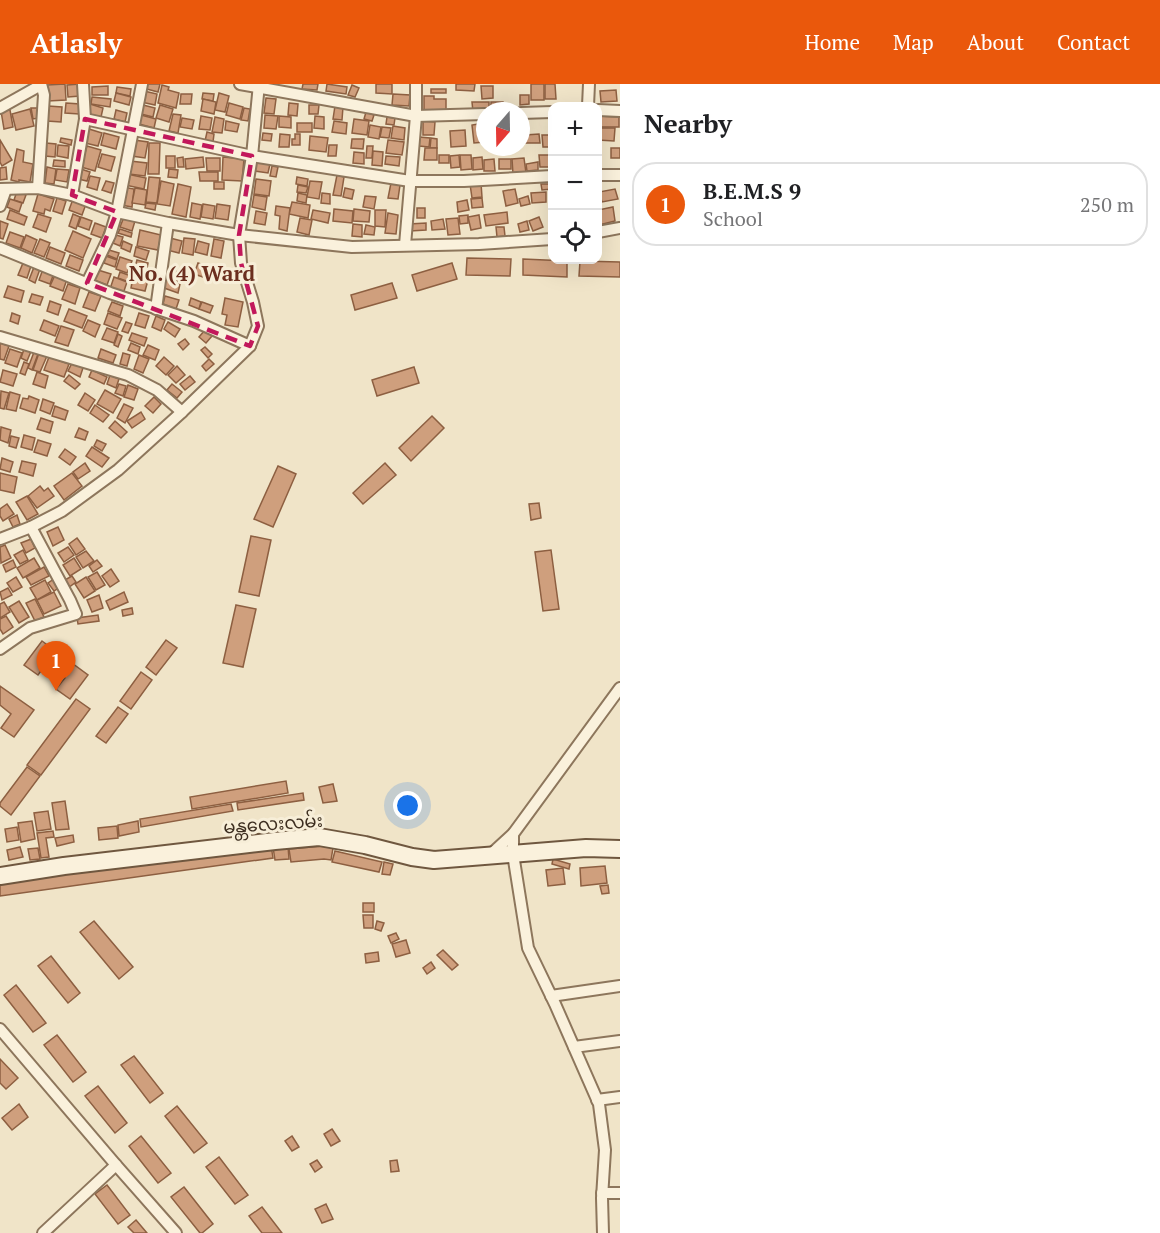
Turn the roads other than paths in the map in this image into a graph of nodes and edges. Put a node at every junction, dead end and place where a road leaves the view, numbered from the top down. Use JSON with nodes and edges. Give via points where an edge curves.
{"nodes":[{"id":1,"x":83,"y":84,"type":"edge"},
{"id":2,"x":142,"y":84,"type":"edge"},
{"id":3,"x":240,"y":84,"type":"edge"},
{"id":4,"x":416,"y":84,"type":"edge"},
{"id":5,"x":589,"y":84,"type":"edge"},
{"id":6,"x":41,"y":85,"type":"edge"},
{"id":7,"x":259,"y":86,"type":"edge"},
{"id":8,"x":588,"y":102,"type":"edge"},
{"id":9,"x":0,"y":108,"type":"edge"},
{"id":10,"x":602,"y":111,"type":"edge"},
{"id":11,"x":620,"y":111,"type":"edge"},
{"id":12,"x":548,"y":112,"type":"edge"},
{"id":13,"x":530,"y":113,"type":"edge"},
{"id":14,"x":476,"y":114,"type":"edge"},
{"id":15,"x":416,"y":116,"type":"junction"},
{"id":16,"x":85,"y":119,"type":"junction"},
{"id":17,"x":132,"y":129,"type":"junction"},
{"id":18,"x":252,"y":156,"type":"junction"},
{"id":19,"x":602,"y":175,"type":"edge"},
{"id":20,"x":620,"y":175,"type":"edge"},
{"id":21,"x":548,"y":176,"type":"edge"},
{"id":22,"x":410,"y":181,"type":"junction"},
{"id":23,"x":38,"y":188,"type":"junction"},
{"id":24,"x":3,"y":189,"type":"edge"},
{"id":25,"x":72,"y":195,"type":"junction"},
{"id":26,"x":0,"y":206,"type":"edge"},
{"id":27,"x":117,"y":212,"type":"junction"},
{"id":28,"x":168,"y":223,"type":"junction"},
{"id":29,"x":620,"y":228,"type":"edge"},
{"id":30,"x":602,"y":231,"type":"edge"},
{"id":31,"x":239,"y":235,"type":"junction"},
{"id":32,"x":548,"y":239,"type":"edge"},
{"id":33,"x":405,"y":245,"type":"junction"},
{"id":34,"x":0,"y":248,"type":"edge"},
{"id":35,"x":87,"y":283,"type":"junction"},
{"id":36,"x":156,"y":309,"type":"junction"},
{"id":37,"x":0,"y":337,"type":"edge"},
{"id":38,"x":250,"y":346,"type":"junction"},
{"id":39,"x":182,"y":412,"type":"junction"},
{"id":40,"x":31,"y":526,"type":"junction"},
{"id":41,"x":0,"y":539,"type":"edge"},
{"id":42,"x":0,"y":648,"type":"edge"},
{"id":43,"x":620,"y":688,"type":"edge"},
{"id":44,"x":513,"y":834,"type":"junction"},
{"id":45,"x":620,"y":849,"type":"edge"},
{"id":46,"x":513,"y":855,"type":"junction"},
{"id":47,"x":489,"y":856,"type":"junction"},
{"id":48,"x":0,"y":876,"type":"edge"},
{"id":49,"x":620,"y":986,"type":"edge"},
{"id":50,"x":551,"y":996,"type":"junction"},
{"id":51,"x":0,"y":1029,"type":"edge"},
{"id":52,"x":620,"y":1041,"type":"edge"},
{"id":53,"x":574,"y":1047,"type":"junction"},
{"id":54,"x":620,"y":1097,"type":"edge"},
{"id":55,"x":597,"y":1100,"type":"junction"},
{"id":56,"x":116,"y":1165,"type":"junction"},
{"id":57,"x":602,"y":1193,"type":"junction"},
{"id":58,"x":620,"y":1193,"type":"edge"},
{"id":59,"x":43,"y":1233,"type":"edge"},
{"id":60,"x":176,"y":1233,"type":"edge"},
{"id":61,"x":603,"y":1233,"type":"edge"}],
"edges":[{"from":1,"to":16,"type":"street"},
{"from":2,"to":17,"type":"street"},
{"from":3,"to":7,"type":"street"},
{"from":4,"to":15,"type":"street"},
{"from":5,"to":8,"type":"street"},
{"from":6,"to":9,"type":"street"},
{"from":6,"to":23,"type":"street","via":[[44,95]]},
{"from":7,"to":15,"type":"street"},
{"from":7,"to":18,"type":"street"},
{"from":10,"to":11,"type":"street"},
{"from":12,"to":13,"type":"street"},
{"from":14,"to":15,"type":"street"},
{"from":15,"to":22,"type":"street"},
{"from":16,"to":17,"type":"street"},
{"from":16,"to":25,"type":"street"},
{"from":17,"to":18,"type":"street"},
{"from":17,"to":27,"type":"street"},
{"from":18,"to":22,"type":"street"},
{"from":18,"to":31,"type":"street"},
{"from":19,"to":20,"type":"street"},
{"from":21,"to":22,"type":"street"},
{"from":22,"to":33,"type":"street"},
{"from":23,"to":24,"type":"street"},
{"from":23,"to":25,"type":"street"},
{"from":24,"to":26,"type":"street"},
{"from":25,"to":27,"type":"street"},
{"from":27,"to":28,"type":"street"},
{"from":27,"to":35,"type":"street"},
{"from":28,"to":31,"type":"street"},
{"from":28,"to":36,"type":"street"},
{"from":29,"to":30,"type":"street"},
{"from":31,"to":33,"type":"street","via":[[352,247]]},
{"from":31,"to":38,"type":"street","via":[[241,263],[258,327]]},
{"from":32,"to":33,"type":"street"},
{"from":34,"to":35,"type":"street"},
{"from":35,"to":36,"type":"street"},
{"from":36,"to":38,"type":"street"},
{"from":37,"to":39,"type":"street","via":[[128,375],[157,390]]},
{"from":38,"to":39,"type":"street"},
{"from":39,"to":40,"type":"street","via":[[118,470],[62,512]]},
{"from":40,"to":41,"type":"street"},
{"from":40,"to":42,"type":"street","via":[[75,614],[30,628]]},
{"from":43,"to":44,"type":"street"},
{"from":44,"to":46,"type":"street"},
{"from":44,"to":47,"type":"street"},
{"from":45,"to":46,"type":"main road","name":"မန္တလေးလမ်း"},
{"from":46,"to":47,"type":"main road","name":"မန္တလေးလမ်း"},
{"from":46,"to":50,"type":"street","via":[[528,948]]},
{"from":47,"to":48,"type":"main road","name":"မန္တလေးလမ်း","via":[[434,860],[319,837]]},
{"from":49,"to":50,"type":"street"},
{"from":50,"to":53,"type":"street"},
{"from":51,"to":56,"type":"street"},
{"from":52,"to":53,"type":"street"},
{"from":53,"to":55,"type":"street"},
{"from":54,"to":55,"type":"street"},
{"from":55,"to":57,"type":"street","via":[[605,1150]]},
{"from":56,"to":59,"type":"street"},
{"from":56,"to":60,"type":"street"},
{"from":57,"to":58,"type":"street"},
{"from":57,"to":61,"type":"street"}]}
